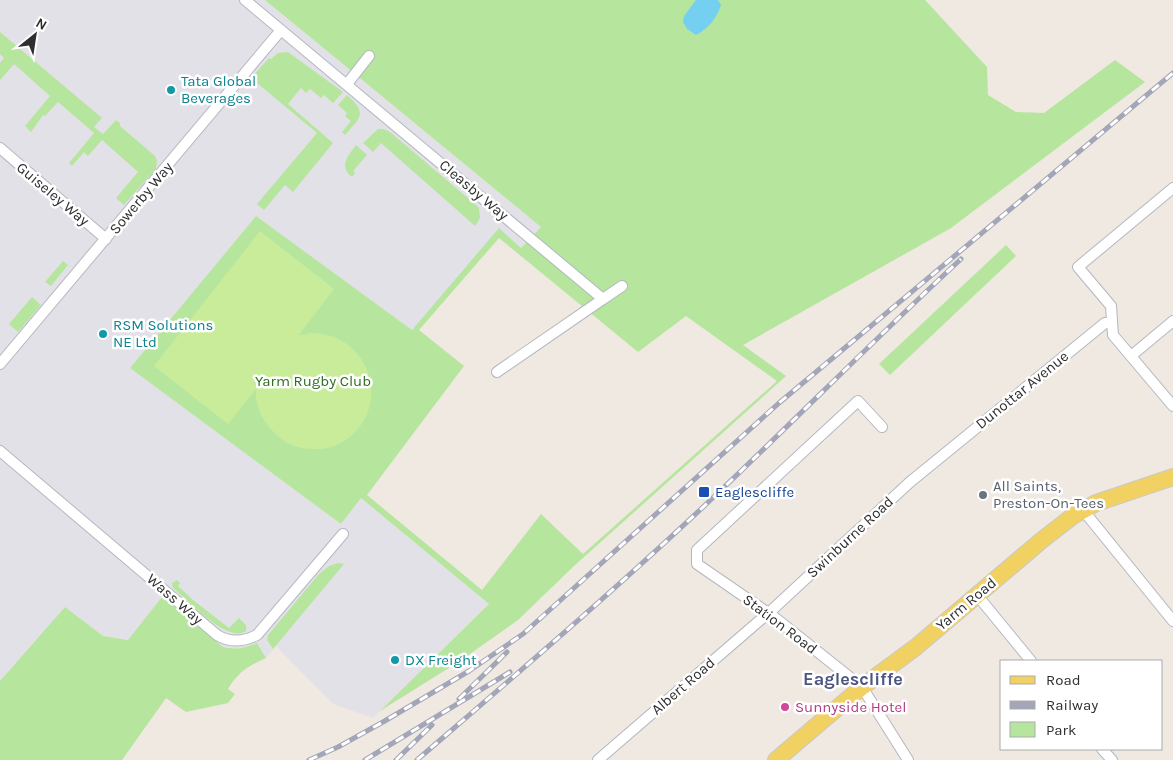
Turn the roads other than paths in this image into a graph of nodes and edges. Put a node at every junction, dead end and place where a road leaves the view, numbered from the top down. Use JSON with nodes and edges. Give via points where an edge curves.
{"nodes":[{"id":1,"x":245,"y":0,"type":"edge"},
{"id":2,"x":281,"y":30,"type":"junction"},
{"id":3,"x":369,"y":56,"type":"dead end"},
{"id":4,"x":347,"y":84,"type":"junction"},
{"id":5,"x":0,"y":148,"type":"edge"},
{"id":6,"x":1173,"y":188,"type":"edge"},
{"id":7,"x":106,"y":239,"type":"junction"},
{"id":8,"x":622,"y":286,"type":"dead end"},
{"id":9,"x":603,"y":299,"type":"junction"},
{"id":10,"x":1173,"y":321,"type":"edge"},
{"id":11,"x":1112,"y":323,"type":"junction"},
{"id":12,"x":1131,"y":356,"type":"junction"},
{"id":13,"x":0,"y":364,"type":"edge"},
{"id":14,"x":497,"y":372,"type":"dead end"},
{"id":15,"x":1173,"y":406,"type":"edge"},
{"id":16,"x":882,"y":427,"type":"dead end"},
{"id":17,"x":0,"y":450,"type":"edge"},
{"id":18,"x":934,"y":462,"type":"joint"},
{"id":19,"x":1173,"y":477,"type":"edge"},
{"id":20,"x":1083,"y":510,"type":"junction"},
{"id":21,"x":343,"y":534,"type":"dead end"},
{"id":22,"x":977,"y":595,"type":"junction"},
{"id":23,"x":768,"y":613,"type":"junction"},
{"id":24,"x":1173,"y":620,"type":"edge"},
{"id":25,"x":1030,"y":660,"type":"edge"},
{"id":26,"x":862,"y":687,"type":"junction"},
{"id":27,"x":1103,"y":750,"type":"edge"},
{"id":28,"x":598,"y":760,"type":"edge"},
{"id":29,"x":776,"y":760,"type":"edge"},
{"id":30,"x":908,"y":760,"type":"edge"},
{"id":31,"x":1112,"y":760,"type":"edge"}],
"edges":[{"from":1,"to":2,"type":"street","name":"Cleasby Way"},
{"from":2,"to":4,"type":"street","name":"Cleasby Way"},
{"from":2,"to":7,"type":"street","name":"Sowerby Way"},
{"from":3,"to":4,"type":"street"},
{"from":4,"to":9,"type":"street","name":"Cleasby Way"},
{"from":5,"to":7,"type":"street","name":"Guiseley Way"},
{"from":6,"to":11,"type":"street","via":[[1078,267],[1111,306]]},
{"from":7,"to":13,"type":"street","name":"Sowerby Way"},
{"from":8,"to":9,"type":"street"},
{"from":9,"to":14,"type":"street"},
{"from":10,"to":12,"type":"street"},
{"from":11,"to":12,"type":"street","via":[[1114,335]]},
{"from":11,"to":18,"type":"street","name":"Dunottar Avenue","via":[[1105,323]]},
{"from":12,"to":15,"type":"street"},
{"from":16,"to":23,"type":"street","name":"Station Road","via":[[858,401],[697,550],[697,564]]},
{"from":17,"to":21,"type":"street","name":"Wass Way","via":[[225,640],[242,641],[257,635]]},
{"from":18,"to":23,"type":"street","name":"Swinburne Road"},
{"from":19,"to":20,"type":"main road","name":"Yarm Road"},
{"from":20,"to":22,"type":"main road","name":"Yarm Road"},
{"from":20,"to":24,"type":"street"},
{"from":22,"to":25,"type":"street"},
{"from":22,"to":26,"type":"main road","name":"Yarm Road"},
{"from":23,"to":26,"type":"street","name":"Station Road"},
{"from":23,"to":28,"type":"street","name":"Albert Road"},
{"from":26,"to":29,"type":"main road","name":"Yarm Road"},
{"from":26,"to":30,"type":"street","name":"Station Road"},
{"from":27,"to":31,"type":"street"}]}
